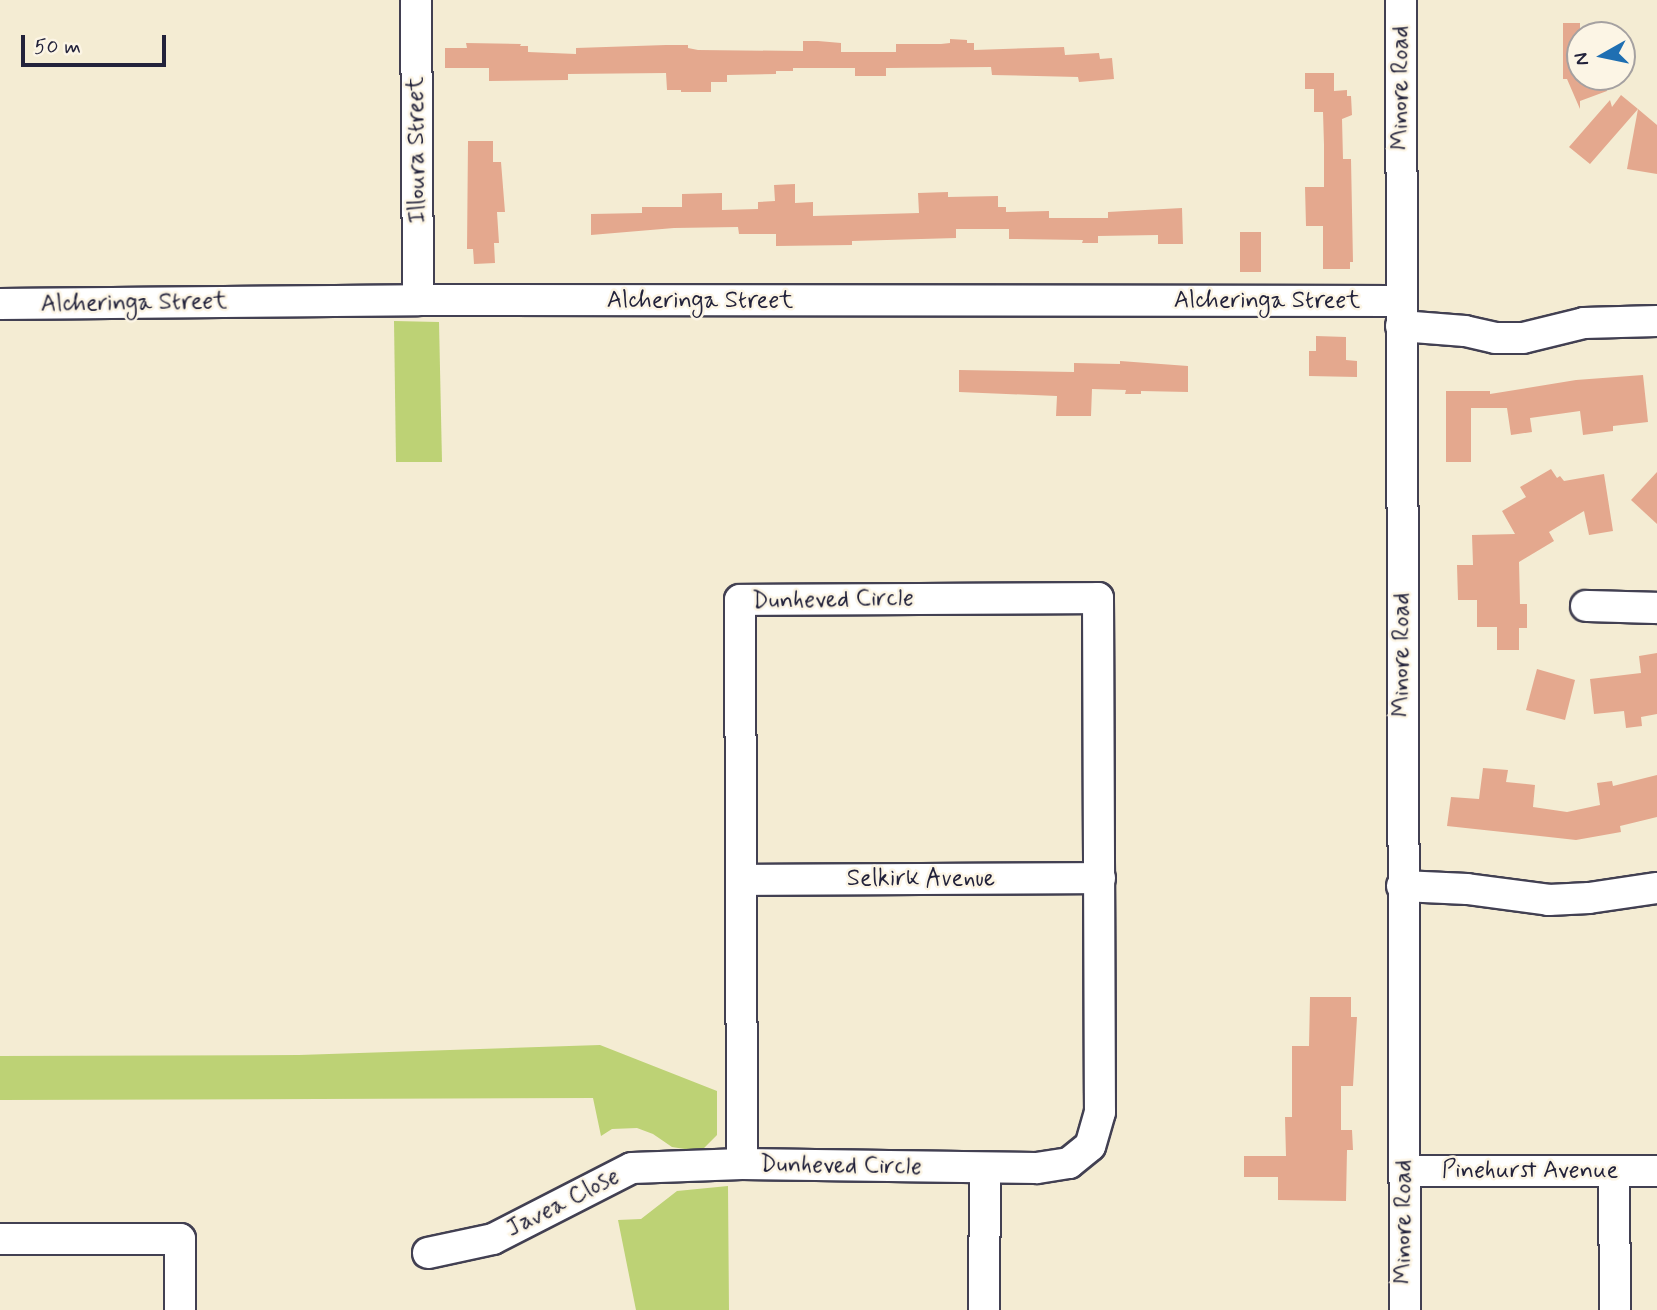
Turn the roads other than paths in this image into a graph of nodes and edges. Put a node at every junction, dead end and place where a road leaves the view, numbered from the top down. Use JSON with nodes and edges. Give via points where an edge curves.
{"nodes":[{"id":1,"x":415,"y":0,"type":"edge"},
{"id":2,"x":1401,"y":0,"type":"edge"},
{"id":3,"x":418,"y":300,"type":"junction"},
{"id":4,"x":0,"y":304,"type":"edge"},
{"id":5,"x":1401,"y":314,"type":"junction"},
{"id":6,"x":1657,"y":321,"type":"edge"},
{"id":7,"x":1586,"y":607,"type":"dead end"},
{"id":8,"x":1657,"y":608,"type":"edge"},
{"id":9,"x":1100,"y":878,"type":"junction"},
{"id":10,"x":742,"y":880,"type":"junction"},
{"id":11,"x":1402,"y":886,"type":"junction"},
{"id":12,"x":1657,"y":888,"type":"edge"},
{"id":13,"x":742,"y":1164,"type":"junction"},
{"id":14,"x":985,"y":1168,"type":"junction"},
{"id":15,"x":1404,"y":1171,"type":"junction"},
{"id":16,"x":1614,"y":1171,"type":"junction"},
{"id":17,"x":1657,"y":1171,"type":"edge"},
{"id":18,"x":0,"y":1239,"type":"edge"},
{"id":19,"x":428,"y":1253,"type":"dead end"},
{"id":20,"x":180,"y":1310,"type":"edge"},
{"id":21,"x":984,"y":1310,"type":"edge"},
{"id":22,"x":1405,"y":1310,"type":"edge"},
{"id":23,"x":1615,"y":1310,"type":"edge"}],
"edges":[{"from":1,"to":3,"type":"street","name":"Illoura Street"},
{"from":2,"to":5,"type":"street","name":"Minore Road"},
{"from":3,"to":4,"type":"street","name":"Alcheringa Street"},
{"from":3,"to":5,"type":"street","name":"Alcheringa Street"},
{"from":5,"to":6,"type":"street","name":"Alcheringa Street","via":[[1495,338],[1523,338],[1584,323]]},
{"from":5,"to":11,"type":"street","name":"Minore Road"},
{"from":7,"to":8,"type":"street"},
{"from":9,"to":10,"type":"street","name":"Selkirk Avenue"},
{"from":9,"to":10,"type":"street","name":"Dunheved Circle","via":[[1098,598],[740,600]]},
{"from":9,"to":14,"type":"street","name":"Dunheved Circle","via":[[1100,1112],[1096,1132],[1090,1146],[1069,1163]]},
{"from":10,"to":13,"type":"street","name":"Dunheved Circle"},
{"from":11,"to":12,"type":"street","via":[[1549,900]]},
{"from":11,"to":15,"type":"street","name":"Minore Road"},
{"from":13,"to":14,"type":"street","name":"Dunheved Circle"},
{"from":13,"to":19,"type":"street","name":"Javea Close","via":[[632,1168],[493,1239]]},
{"from":14,"to":21,"type":"street"},
{"from":15,"to":16,"type":"street","name":"Pinehurst Avenue"},
{"from":15,"to":22,"type":"street","name":"Minore Road"},
{"from":16,"to":17,"type":"street","name":"Pinehurst Avenue"},
{"from":16,"to":23,"type":"street"},
{"from":18,"to":20,"type":"street","via":[[180,1239]]}]}
